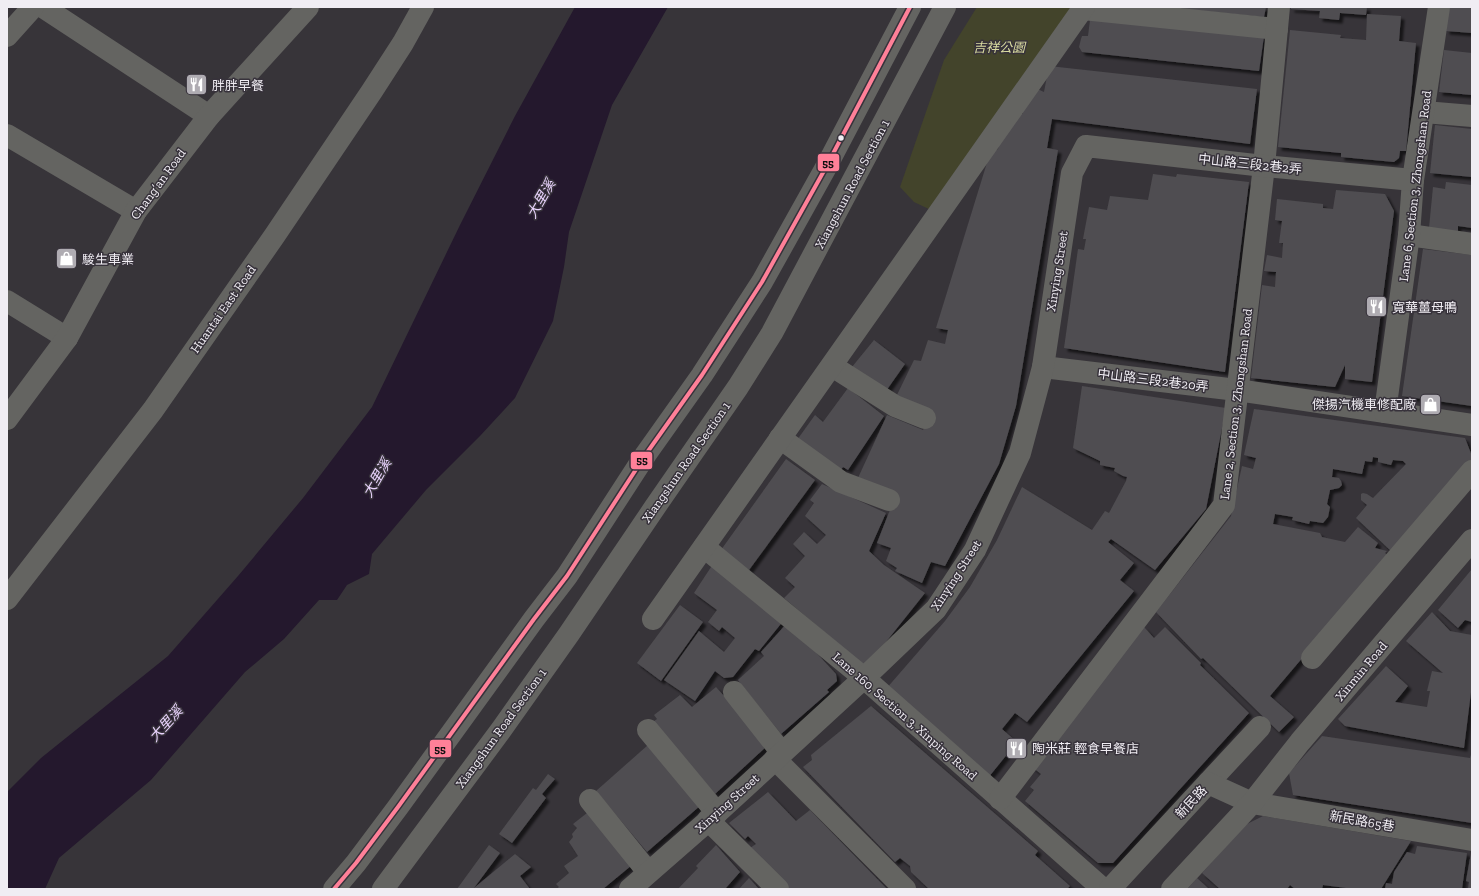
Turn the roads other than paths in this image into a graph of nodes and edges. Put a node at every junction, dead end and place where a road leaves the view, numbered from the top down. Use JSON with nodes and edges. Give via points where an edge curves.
{"nodes":[{"id":1,"x":33,"y":7,"type":"edge"},
{"id":2,"x":43,"y":7,"type":"edge"},
{"id":3,"x":308,"y":7,"type":"edge"},
{"id":4,"x":423,"y":7,"type":"edge"},
{"id":5,"x":910,"y":7,"type":"edge"},
{"id":6,"x":945,"y":7,"type":"edge"},
{"id":7,"x":1279,"y":7,"type":"edge"},
{"id":8,"x":1439,"y":7,"type":"edge"},
{"id":9,"x":1084,"y":8,"type":"edge"},
{"id":10,"x":1277,"y":29,"type":"junction"},
{"id":11,"x":7,"y":36,"type":"edge"},
{"id":12,"x":1424,"y":112,"type":"junction"},
{"id":13,"x":209,"y":116,"type":"junction"},
{"id":14,"x":1472,"y":116,"type":"edge"},
{"id":15,"x":7,"y":135,"type":"edge"},
{"id":16,"x":1086,"y":146,"type":"joint"},
{"id":17,"x":1264,"y":166,"type":"junction"},
{"id":18,"x":1413,"y":180,"type":"junction"},
{"id":19,"x":136,"y":211,"type":"junction"},
{"id":20,"x":1409,"y":235,"type":"junction"},
{"id":21,"x":1472,"y":244,"type":"edge"},
{"id":22,"x":7,"y":301,"type":"edge"},
{"id":23,"x":67,"y":338,"type":"junction"},
{"id":24,"x":832,"y":366,"type":"junction"},
{"id":25,"x":1042,"y":367,"type":"junction"},
{"id":26,"x":1237,"y":390,"type":"junction"},
{"id":27,"x":1385,"y":412,"type":"junction"},
{"id":28,"x":925,"y":418,"type":"dead end"},
{"id":29,"x":7,"y":419,"type":"edge"},
{"id":30,"x":1472,"y":425,"type":"edge"},
{"id":31,"x":780,"y":438,"type":"junction"},
{"id":32,"x":1472,"y":471,"type":"edge"},
{"id":33,"x":889,"y":500,"type":"dead end"},
{"id":34,"x":1472,"y":540,"type":"edge"},
{"id":35,"x":704,"y":547,"type":"junction"},
{"id":36,"x":7,"y":600,"type":"edge"},
{"id":37,"x":653,"y":620,"type":"dead end"},
{"id":38,"x":1312,"y":658,"type":"dead end"},
{"id":39,"x":864,"y":678,"type":"junction"},
{"id":40,"x":734,"y":692,"type":"dead end"},
{"id":41,"x":1260,"y":727,"type":"dead end"},
{"id":42,"x":648,"y":730,"type":"dead end"},
{"id":43,"x":779,"y":756,"type":"junction"},
{"id":44,"x":1208,"y":783,"type":"junction"},
{"id":45,"x":1000,"y":799,"type":"junction"},
{"id":46,"x":590,"y":800,"type":"dead end"},
{"id":47,"x":1252,"y":803,"type":"junction"},
{"id":48,"x":713,"y":816,"type":"junction"},
{"id":49,"x":1472,"y":840,"type":"edge"},
{"id":50,"x":640,"y":883,"type":"edge"},
{"id":51,"x":334,"y":889,"type":"edge"},
{"id":52,"x":383,"y":889,"type":"edge"},
{"id":53,"x":778,"y":889,"type":"edge"},
{"id":54,"x":905,"y":889,"type":"edge"},
{"id":55,"x":1103,"y":889,"type":"edge"},
{"id":56,"x":1110,"y":889,"type":"edge"},
{"id":57,"x":1172,"y":889,"type":"edge"}],
"edges":[{"from":1,"to":11,"type":"street"},
{"from":2,"to":13,"type":"street"},
{"from":3,"to":13,"type":"street","name":"Chang’an Road"},
{"from":4,"to":36,"type":"street","name":"Huantai East Road","via":[[372,91],[153,410]]},
{"from":5,"to":51,"type":"street","via":[[762,282],[702,376],[646,454],[567,576]]},
{"from":6,"to":52,"type":"street","name":"Xiangshun Road Section 1","via":[[772,333],[570,634]]},
{"from":7,"to":10,"type":"street","name":"Lane 2, Section 3, Zhongshan Road"},
{"from":8,"to":12,"type":"street","name":"Lane 6, Section 3, Zhongshan Road"},
{"from":9,"to":10,"type":"street"},
{"from":9,"to":24,"type":"street"},
{"from":10,"to":17,"type":"street","name":"Lane 2, Section 3, Zhongshan Road"},
{"from":12,"to":14,"type":"street"},
{"from":12,"to":18,"type":"street","name":"Lane 6, Section 3, Zhongshan Road"},
{"from":13,"to":19,"type":"street","name":"Chang’an Road"},
{"from":15,"to":19,"type":"street"},
{"from":16,"to":17,"type":"street","name":"中山路三段2巷2弄"},
{"from":16,"to":25,"type":"street","name":"Xinying Street","via":[[1072,173]]},
{"from":17,"to":18,"type":"street","name":"中山路三段2巷2弄"},
{"from":17,"to":26,"type":"street","name":"Lane 2, Section 3, Zhongshan Road"},
{"from":18,"to":20,"type":"street","name":"Lane 6, Section 3, Zhongshan Road"},
{"from":19,"to":23,"type":"street","name":"Chang’an Road"},
{"from":20,"to":21,"type":"street"},
{"from":20,"to":27,"type":"street","name":"Lane 6, Section 3, Zhongshan Road"},
{"from":22,"to":23,"type":"street"},
{"from":23,"to":29,"type":"street","name":"Chang’an Road"},
{"from":24,"to":28,"type":"street","via":[[895,406]]},
{"from":24,"to":31,"type":"street"},
{"from":25,"to":26,"type":"street","name":"中山路三段2巷20弄"},
{"from":25,"to":39,"type":"street","name":"Xinying Street","via":[[1020,453],[975,550],[936,609]]},
{"from":26,"to":27,"type":"street","name":"中山路三段2巷20弄"},
{"from":26,"to":45,"type":"street","name":"Lane 2, Section 3, Zhongshan Road","via":[[1224,505]]},
{"from":27,"to":30,"type":"street","name":"中山路三段2巷20弄"},
{"from":31,"to":33,"type":"street","via":[[841,482]]},
{"from":31,"to":35,"type":"street"},
{"from":32,"to":38,"type":"street"},
{"from":34,"to":47,"type":"street","name":"Xinmin Road"},
{"from":35,"to":37,"type":"street"},
{"from":35,"to":39,"type":"street","name":"Lane 160, Section 3, Xinping Road"},
{"from":39,"to":43,"type":"street","name":"Xinying Street"},
{"from":39,"to":45,"type":"street","name":"Lane 160, Section 3, Xinping Road"},
{"from":40,"to":43,"type":"street"},
{"from":41,"to":44,"type":"street"},
{"from":42,"to":48,"type":"street"},
{"from":43,"to":48,"type":"street","name":"Xinying Street"},
{"from":43,"to":54,"type":"street"},
{"from":44,"to":47,"type":"street","name":"新民路"},
{"from":44,"to":56,"type":"street","name":"新民路"},
{"from":45,"to":55,"type":"street","name":"Lane 160, Section 3, Xinping Road"},
{"from":46,"to":50,"type":"street"},
{"from":47,"to":49,"type":"street","name":"新民路65巷"},
{"from":47,"to":57,"type":"street"},
{"from":48,"to":50,"type":"street","name":"Xinying Street"},
{"from":48,"to":53,"type":"street"}]}
